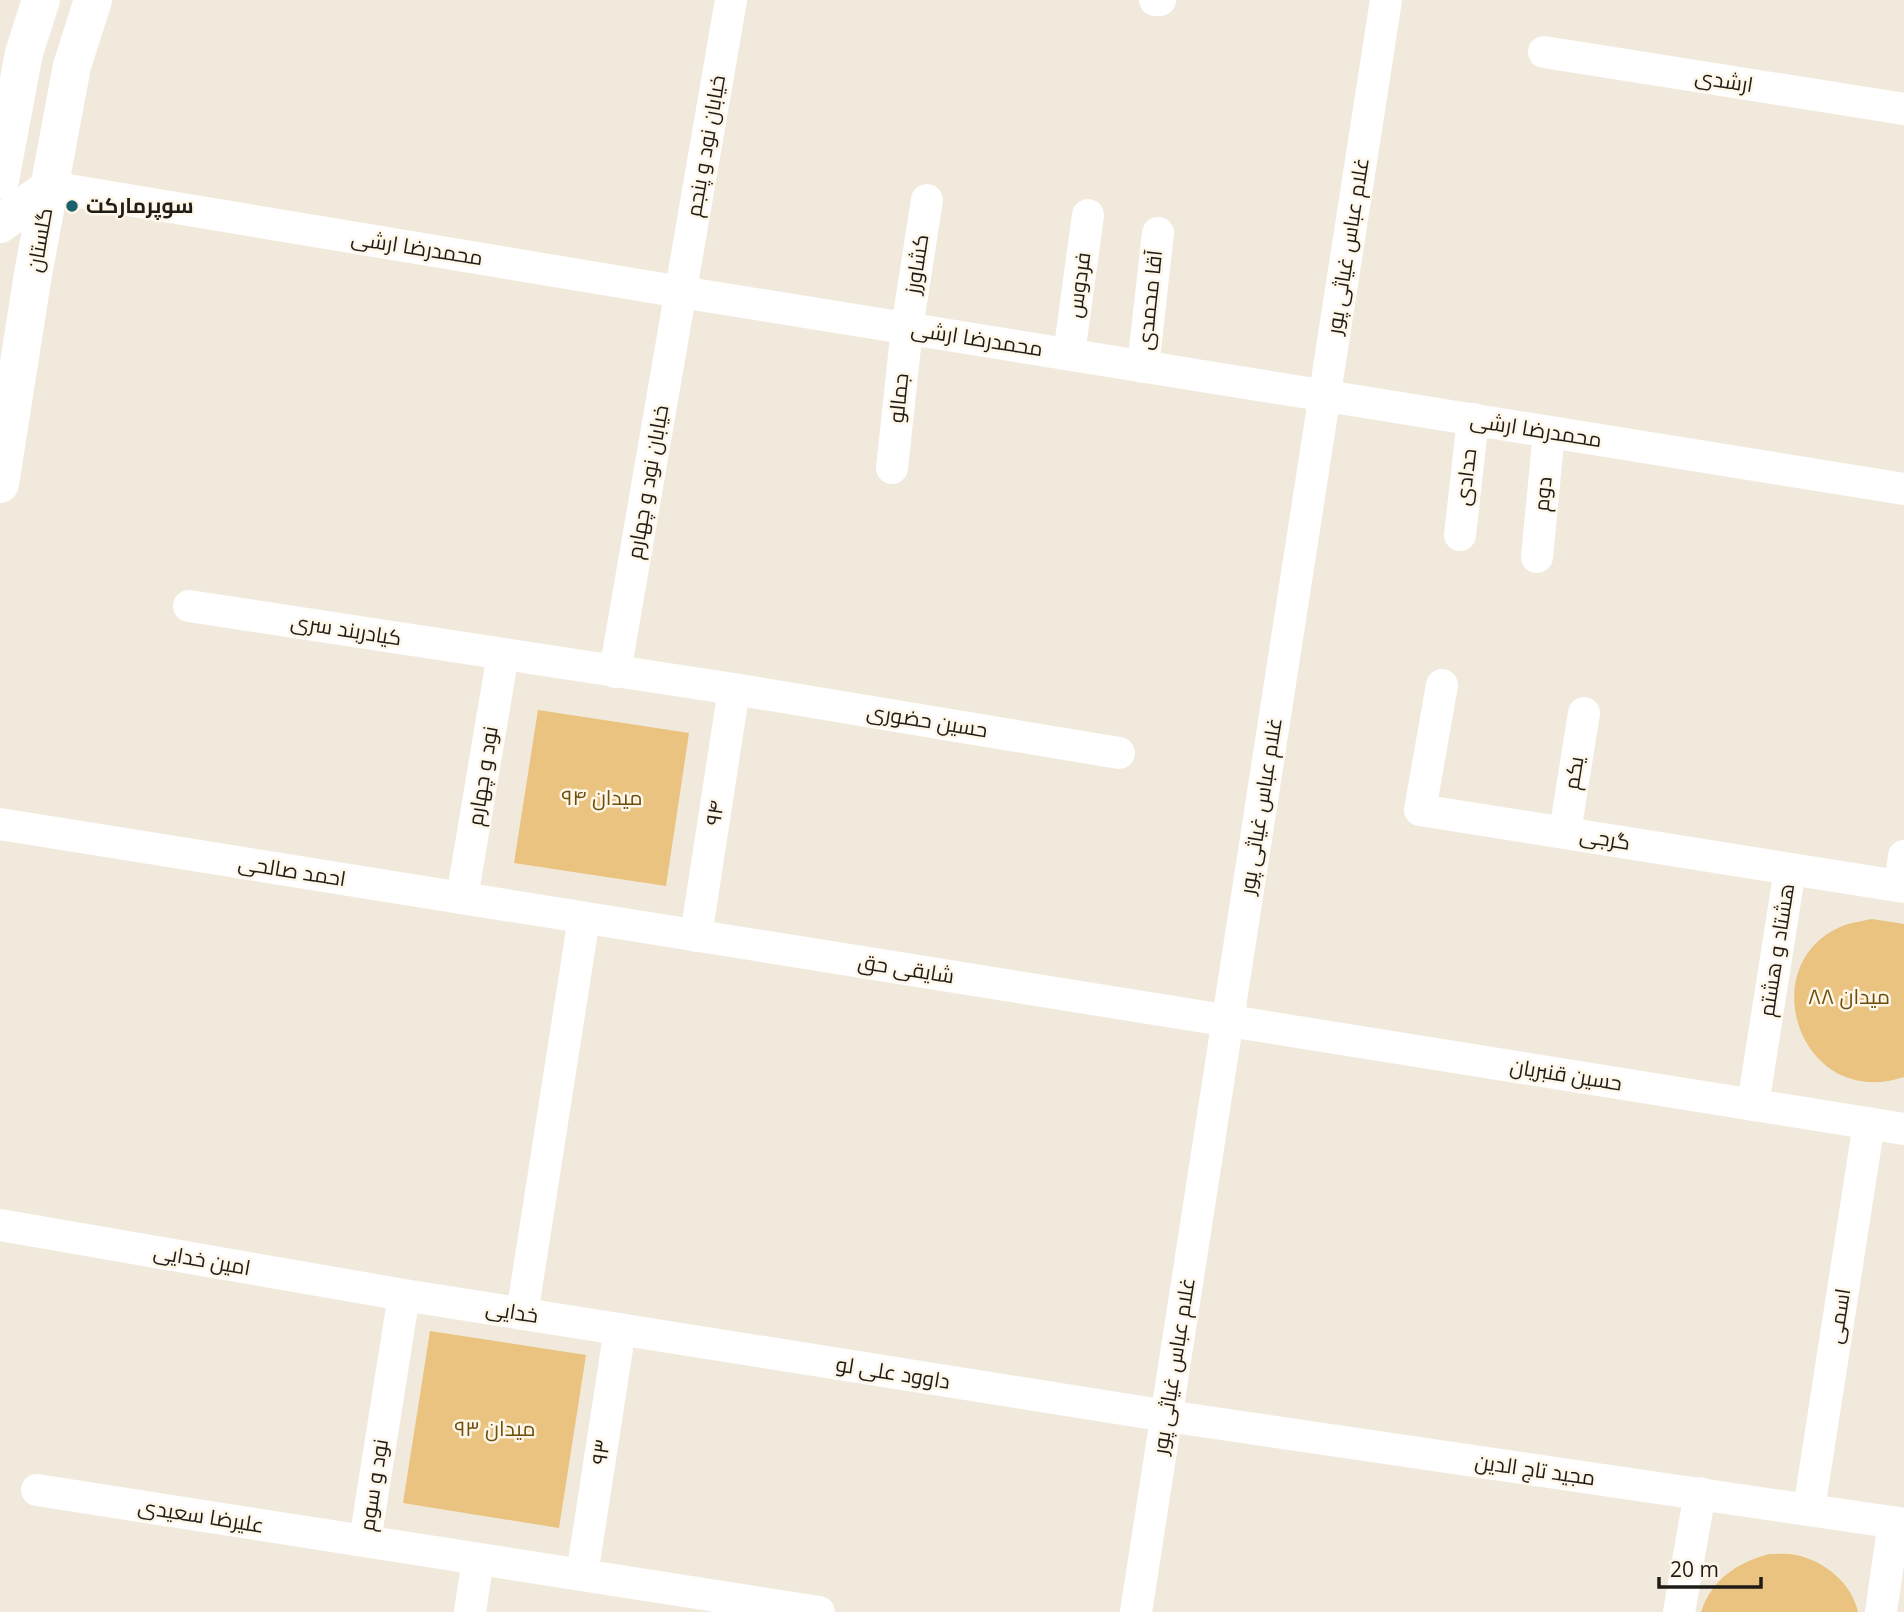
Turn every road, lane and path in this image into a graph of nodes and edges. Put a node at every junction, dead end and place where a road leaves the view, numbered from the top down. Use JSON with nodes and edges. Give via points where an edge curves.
{"nodes":[{"id":1,"x":41,"y":0,"type":"edge"},
{"id":2,"x":93,"y":0,"type":"edge"},
{"id":3,"x":731,"y":0,"type":"edge"},
{"id":4,"x":1386,"y":0,"type":"edge"},
{"id":5,"x":1544,"y":52,"type":"dead end"},
{"id":6,"x":1904,"y":109,"type":"edge"},
{"id":7,"x":0,"y":180,"type":"edge"},
{"id":8,"x":0,"y":187,"type":"edge"},
{"id":9,"x":50,"y":187,"type":"junction"},
{"id":10,"x":927,"y":200,"type":"dead end"},
{"id":11,"x":1088,"y":215,"type":"dead end"},
{"id":12,"x":0,"y":224,"type":"edge"},
{"id":13,"x":1158,"y":233,"type":"dead end"},
{"id":14,"x":681,"y":292,"type":"junction"},
{"id":15,"x":907,"y":328,"type":"junction"},
{"id":16,"x":1069,"y":354,"type":"junction"},
{"id":17,"x":1143,"y":367,"type":"junction"},
{"id":18,"x":1325,"y":396,"type":"junction"},
{"id":19,"x":1473,"y":419,"type":"junction"},
{"id":20,"x":1549,"y":432,"type":"junction"},
{"id":21,"x":892,"y":468,"type":"dead end"},
{"id":22,"x":0,"y":484,"type":"edge"},
{"id":23,"x":1904,"y":489,"type":"edge"},
{"id":24,"x":1460,"y":535,"type":"dead end"},
{"id":25,"x":1537,"y":557,"type":"dead end"},
{"id":26,"x":189,"y":606,"type":"dead end"},
{"id":27,"x":503,"y":654,"type":"junction"},
{"id":28,"x":615,"y":672,"type":"junction"},
{"id":29,"x":1442,"y":685,"type":"dead end"},
{"id":30,"x":734,"y":690,"type":"junction"},
{"id":31,"x":1584,"y":713,"type":"dead end"},
{"id":32,"x":1119,"y":753,"type":"dead end"},
{"id":33,"x":0,"y":824,"type":"edge"},
{"id":34,"x":1564,"y":832,"type":"junction"},
{"id":35,"x":1790,"y":869,"type":"junction"},
{"id":36,"x":1903,"y":876,"type":"edge"},
{"id":37,"x":462,"y":898,"type":"junction"},
{"id":38,"x":584,"y":918,"type":"junction"},
{"id":39,"x":696,"y":936,"type":"junction"},
{"id":40,"x":1228,"y":1020,"type":"junction"},
{"id":41,"x":1753,"y":1105,"type":"junction"},
{"id":42,"x":1869,"y":1123,"type":"junction"},
{"id":43,"x":1904,"y":1129,"type":"edge"},
{"id":44,"x":0,"y":1225,"type":"edge"},
{"id":45,"x":404,"y":1295,"type":"junction"},
{"id":46,"x":522,"y":1314,"type":"junction"},
{"id":47,"x":620,"y":1329,"type":"junction"},
{"id":48,"x":1167,"y":1416,"type":"junction"},
{"id":49,"x":37,"y":1490,"type":"dead end"},
{"id":50,"x":1700,"y":1493,"type":"junction"},
{"id":51,"x":1809,"y":1508,"type":"junction"},
{"id":52,"x":1899,"y":1523,"type":"edge"},
{"id":53,"x":365,"y":1541,"type":"junction"},
{"id":54,"x":478,"y":1559,"type":"junction"},
{"id":55,"x":582,"y":1575,"type":"junction"},
{"id":56,"x":470,"y":1612,"type":"edge"},
{"id":57,"x":819,"y":1612,"type":"edge"},
{"id":58,"x":1136,"y":1612,"type":"edge"},
{"id":59,"x":1679,"y":1612,"type":"edge"},
{"id":60,"x":1881,"y":1612,"type":"edge"}],
"edges":[{"from":1,"to":7,"type":"main road","via":[[24,53]]},
{"from":2,"to":9,"type":"main road","name":"گلستان","via":[[72,66]]},
{"from":3,"to":14,"type":"street","name":"خیابان نود و پنجم"},
{"from":4,"to":18,"type":"street","name":"غلام عباس غیاثی ‌پور"},
{"from":5,"to":6,"type":"street","name":"ارشدی"},
{"from":8,"to":9,"type":"main road"},
{"from":9,"to":12,"type":"main road"},
{"from":9,"to":14,"type":"street","name":"محمدرضا ارشی"},
{"from":9,"to":22,"type":"main road","name":"گلستان"},
{"from":10,"to":15,"type":"street","name":"کشاورز"},
{"from":11,"to":16,"type":"street","name":"فردوس"},
{"from":13,"to":17,"type":"street","name":"آقا محمدی"},
{"from":14,"to":15,"type":"street","name":"محمدرضا ارشی"},
{"from":14,"to":28,"type":"street","name":"خیابان نود و چهارم"},
{"from":15,"to":16,"type":"street","name":"محمدرضا ارشی"},
{"from":15,"to":21,"type":"street","name":"جمالو"},
{"from":16,"to":17,"type":"street","name":"محمدرضا ارشی"},
{"from":17,"to":18,"type":"street","name":"محمدرضا ارشی"},
{"from":18,"to":19,"type":"street","name":"محمدرضا ارشی"},
{"from":18,"to":40,"type":"street","name":"غلام عباس غیاثی ‌پور"},
{"from":19,"to":20,"type":"street","name":"محمدرضا ارشی"},
{"from":19,"to":24,"type":"street","name":"حدادی"},
{"from":20,"to":23,"type":"street","name":"محمدرضا ارشی"},
{"from":20,"to":25,"type":"street","name":"دوم"},
{"from":26,"to":27,"type":"street","name":"کیادربند سری"},
{"from":27,"to":28,"type":"street","name":"کیادربند سری"},
{"from":27,"to":37,"type":"street","name":"نود و چهارم"},
{"from":28,"to":30,"type":"street","name":"حسین حضوری"},
{"from":29,"to":34,"type":"street","name":"گرجی","via":[[1420,810]]},
{"from":30,"to":32,"type":"street","name":"حسین حضوری"},
{"from":30,"to":39,"type":"street","name":"۹۴"},
{"from":31,"to":34,"type":"street","name":"یکم"},
{"from":33,"to":37,"type":"street","name":"احمد صالحی"},
{"from":34,"to":35,"type":"street","name":"گرجی"},
{"from":35,"to":36,"type":"street","name":"هشتاد و هشتم"},
{"from":35,"to":41,"type":"street","name":"هشتاد و هشتم"},
{"from":37,"to":38,"type":"street","name":"احمد صالحی"},
{"from":38,"to":39,"type":"street","name":"شایقی حق"},
{"from":38,"to":46,"type":"street"},
{"from":39,"to":40,"type":"street","name":"شایقی حق"},
{"from":40,"to":41,"type":"street","name":"حسین قنبریان"},
{"from":40,"to":48,"type":"street","name":"غلام عباس غیاثی ‌پور"},
{"from":41,"to":42,"type":"street","name":"حسین قنبریان"},
{"from":42,"to":43,"type":"street","name":"حسین قنبریان"},
{"from":42,"to":51,"type":"street","name":"اسمی"},
{"from":44,"to":45,"type":"street","name":"امین خدایی"},
{"from":45,"to":46,"type":"street","name":"خدایی"},
{"from":45,"to":53,"type":"street","name":"نود و سوم"},
{"from":46,"to":47,"type":"street","name":"خدایی"},
{"from":47,"to":48,"type":"street","name":"داوود علی لو"},
{"from":47,"to":55,"type":"street","name":"۹۳"},
{"from":48,"to":50,"type":"street","name":"مجید تاج الدین"},
{"from":48,"to":58,"type":"street","name":"غلام عباس غیاثی ‌پور"},
{"from":49,"to":53,"type":"street","name":"علیرضا سعیدی"},
{"from":50,"to":51,"type":"street","name":"مجید تاج الدین"},
{"from":50,"to":59,"type":"street"},
{"from":51,"to":52,"type":"street","name":"مجید تاج الدین"},
{"from":52,"to":60,"type":"street"},
{"from":53,"to":54,"type":"street","name":"نود و سوم"},
{"from":54,"to":55,"type":"street","name":"نود و سوم"},
{"from":54,"to":56,"type":"street"},
{"from":55,"to":57,"type":"street","name":"نود و سوم"}]}
